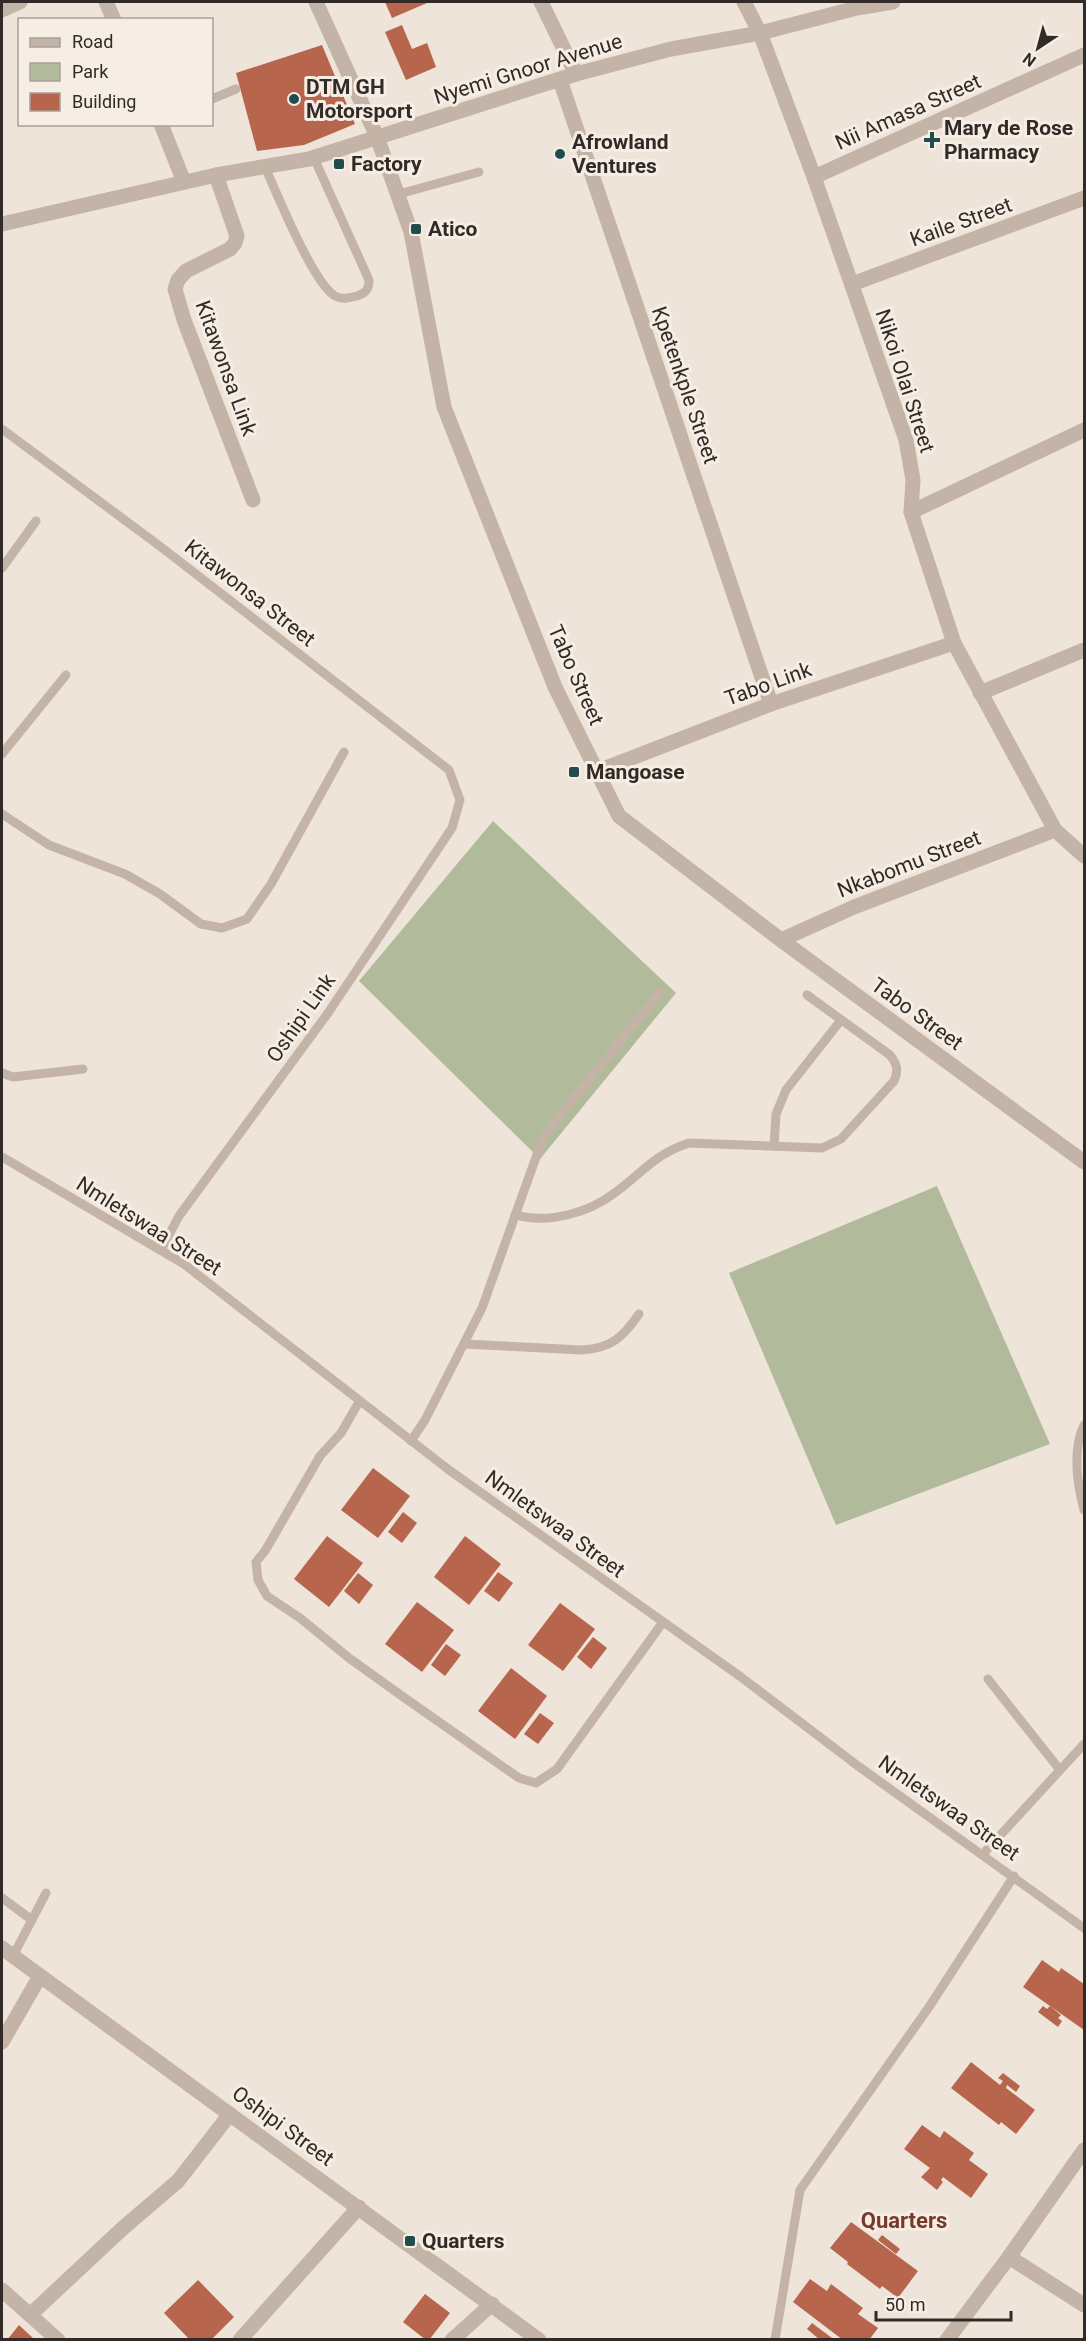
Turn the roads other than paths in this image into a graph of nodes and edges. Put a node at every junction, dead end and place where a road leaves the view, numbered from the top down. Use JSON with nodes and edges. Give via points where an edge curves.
{"nodes":[{"id":1,"x":20,"y":2,"type":"edge"},
{"id":2,"x":106,"y":2,"type":"edge"},
{"id":3,"x":315,"y":2,"type":"edge"},
{"id":4,"x":541,"y":2,"type":"edge"},
{"id":5,"x":744,"y":2,"type":"edge"},
{"id":6,"x":893,"y":2,"type":"edge"},
{"id":7,"x":2,"y":10,"type":"edge"},
{"id":8,"x":113,"y":18,"type":"edge"},
{"id":9,"x":760,"y":33,"type":"junction"},
{"id":10,"x":1084,"y":55,"type":"edge"},
{"id":11,"x":576,"y":74,"type":"junction"},
{"id":12,"x":560,"y":80,"type":"junction"},
{"id":13,"x":236,"y":89,"type":"dead end"},
{"id":14,"x":213,"y":99,"type":"edge"},
{"id":15,"x":162,"y":126,"type":"edge"},
{"id":16,"x":377,"y":137,"type":"junction"},
{"id":17,"x":314,"y":158,"type":"junction"},
{"id":18,"x":265,"y":167,"type":"junction"},
{"id":19,"x":479,"y":172,"type":"dead end"},
{"id":20,"x":216,"y":175,"type":"junction"},
{"id":21,"x":814,"y":177,"type":"junction"},
{"id":22,"x":184,"y":182,"type":"junction"},
{"id":23,"x":399,"y":194,"type":"junction"},
{"id":24,"x":1084,"y":198,"type":"edge"},
{"id":25,"x":2,"y":224,"type":"edge"},
{"id":26,"x":852,"y":284,"type":"junction"},
{"id":27,"x":2,"y":429,"type":"edge"},
{"id":28,"x":1084,"y":430,"type":"edge"},
{"id":29,"x":253,"y":500,"type":"dead end"},
{"id":30,"x":911,"y":512,"type":"junction"},
{"id":31,"x":36,"y":521,"type":"dead end"},
{"id":32,"x":2,"y":568,"type":"edge"},
{"id":33,"x":954,"y":643,"type":"junction"},
{"id":34,"x":1084,"y":650,"type":"edge"},
{"id":35,"x":66,"y":675,"type":"dead end"},
{"id":36,"x":980,"y":693,"type":"junction"},
{"id":37,"x":771,"y":704,"type":"junction"},
{"id":38,"x":344,"y":752,"type":"dead end"},
{"id":39,"x":2,"y":754,"type":"edge"},
{"id":40,"x":598,"y":771,"type":"junction"},
{"id":41,"x":460,"y":800,"type":"joint"},
{"id":42,"x":2,"y":814,"type":"edge"},
{"id":43,"x":1055,"y":830,"type":"junction"},
{"id":44,"x":1084,"y":856,"type":"edge"},
{"id":45,"x":781,"y":940,"type":"junction"},
{"id":46,"x":660,"y":992,"type":"dead end"},
{"id":47,"x":807,"y":995,"type":"dead end"},
{"id":48,"x":842,"y":1020,"type":"junction"},
{"id":49,"x":82,"y":1069,"type":"dead end"},
{"id":50,"x":2,"y":1073,"type":"edge"},
{"id":51,"x":774,"y":1146,"type":"junction"},
{"id":52,"x":2,"y":1157,"type":"edge"},
{"id":53,"x":1084,"y":1162,"type":"edge"},
{"id":54,"x":515,"y":1215,"type":"junction"},
{"id":55,"x":161,"y":1250,"type":"junction"},
{"id":56,"x":639,"y":1314,"type":"dead end"},
{"id":57,"x":464,"y":1344,"type":"junction"},
{"id":58,"x":359,"y":1402,"type":"junction"},
{"id":59,"x":1084,"y":1425,"type":"edge"},
{"id":60,"x":411,"y":1441,"type":"junction"},
{"id":61,"x":1084,"y":1510,"type":"edge"},
{"id":62,"x":663,"y":1622,"type":"junction"},
{"id":63,"x":988,"y":1679,"type":"dead end"},
{"id":64,"x":1084,"y":1744,"type":"edge"},
{"id":65,"x":1060,"y":1770,"type":"junction"},
{"id":66,"x":983,"y":1854,"type":"junction"},
{"id":67,"x":1014,"y":1876,"type":"junction"},
{"id":68,"x":46,"y":1893,"type":"dead end"},
{"id":69,"x":2,"y":1898,"type":"edge"},
{"id":70,"x":32,"y":1920,"type":"junction"},
{"id":71,"x":1084,"y":1928,"type":"edge"},
{"id":72,"x":7,"y":1952,"type":"edge"},
{"id":73,"x":40,"y":1976,"type":"junction"},
{"id":74,"x":2,"y":2042,"type":"edge"},
{"id":75,"x":230,"y":2114,"type":"junction"},
{"id":76,"x":1084,"y":2150,"type":"edge"},
{"id":77,"x":359,"y":2207,"type":"junction"},
{"id":78,"x":1009,"y":2257,"type":"junction"},
{"id":79,"x":2,"y":2290,"type":"edge"},
{"id":80,"x":492,"y":2304,"type":"junction"},
{"id":81,"x":1084,"y":2305,"type":"edge"},
{"id":82,"x":30,"y":2315,"type":"junction"},
{"id":83,"x":58,"y":2340,"type":"edge"},
{"id":84,"x":240,"y":2340,"type":"edge"},
{"id":85,"x":452,"y":2340,"type":"edge"},
{"id":86,"x":539,"y":2340,"type":"edge"},
{"id":87,"x":775,"y":2340,"type":"edge"},
{"id":88,"x":947,"y":2340,"type":"edge"}],
"edges":[{"from":1,"to":7,"type":"street"},
{"from":2,"to":8,"type":"street"},
{"from":3,"to":16,"type":"street","name":"Tabo Street"},
{"from":4,"to":11,"type":"street"},
{"from":5,"to":9,"type":"street","name":"Nikoi Olai Street"},
{"from":6,"to":9,"type":"street","name":"Nyemi Gnoor Avenue"},
{"from":9,"to":11,"type":"street","name":"Nyemi Gnoor Avenue","via":[[671,49]]},
{"from":9,"to":21,"type":"street","name":"Nikoi Olai Street"},
{"from":10,"to":21,"type":"street","name":"Nii Amasa Street"},
{"from":11,"to":12,"type":"street","name":"Nyemi Gnoor Avenue"},
{"from":12,"to":16,"type":"street","name":"Nyemi Gnoor Avenue"},
{"from":12,"to":37,"type":"street","name":"Kpetenkple Street"},
{"from":13,"to":14,"type":"lane"},
{"from":15,"to":22,"type":"street"},
{"from":16,"to":17,"type":"street","name":"Nyemi Gnoor Avenue"},
{"from":16,"to":23,"type":"street","name":"Tabo Street"},
{"from":17,"to":18,"type":"street","name":"Nyemi Gnoor Avenue"},
{"from":17,"to":18,"type":"lane","via":[[369,279],[364,294],[338,298],[320,282]]},
{"from":18,"to":20,"type":"street","name":"Nyemi Gnoor Avenue"},
{"from":19,"to":23,"type":"lane"},
{"from":20,"to":22,"type":"street","name":"Nyemi Gnoor Avenue"},
{"from":20,"to":29,"type":"street","name":"Kitawonsa Link","via":[[237,236],[235,243],[186,271],[175,289]]},
{"from":21,"to":26,"type":"street","name":"Nikoi Olai Street"},
{"from":22,"to":25,"type":"street","name":"Nyemi Gnoor Avenue"},
{"from":23,"to":40,"type":"street","name":"Tabo Street","via":[[411,232],[444,407],[555,687]]},
{"from":24,"to":26,"type":"street","name":"Kaile Street"},
{"from":26,"to":30,"type":"street","name":"Nikoi Olai Street","via":[[906,440],[913,480]]},
{"from":27,"to":41,"type":"lane","name":"Kitawonsa Street","via":[[449,770]]},
{"from":28,"to":30,"type":"street"},
{"from":30,"to":33,"type":"street","name":"Nikoi Olai Street"},
{"from":31,"to":32,"type":"lane"},
{"from":33,"to":36,"type":"street","name":"Nikoi Olai Street"},
{"from":33,"to":37,"type":"street","name":"Tabo Link"},
{"from":34,"to":36,"type":"street"},
{"from":35,"to":39,"type":"lane"},
{"from":36,"to":43,"type":"street","name":"Nikoi Olai Street"},
{"from":37,"to":40,"type":"street","name":"Tabo Link"},
{"from":38,"to":42,"type":"lane","via":[[265,893],[247,918],[222,928],[201,924],[134,879],[50,845]]},
{"from":40,"to":45,"type":"street","name":"Tabo Street","via":[[619,816]]},
{"from":41,"to":55,"type":"lane","name":"Oshipi Link","via":[[452,828],[328,1013],[179,1216]]},
{"from":43,"to":44,"type":"street","name":"Nikoi Olai Street"},
{"from":43,"to":45,"type":"street","name":"Nkabomu Street","via":[[863,903]]},
{"from":45,"to":53,"type":"street","name":"Tabo Street"},
{"from":46,"to":54,"type":"lane","via":[[544,1135]]},
{"from":47,"to":48,"type":"lane"},
{"from":48,"to":51,"type":"lane","via":[[786,1090],[776,1114]]},
{"from":48,"to":51,"type":"lane","via":[[890,1055],[896,1063],[897,1075],[842,1139],[822,1148]]},
{"from":49,"to":50,"type":"lane","via":[[13,1077]]},
{"from":51,"to":54,"type":"lane","via":[[689,1143],[669,1149],[602,1202],[557,1218]]},
{"from":52,"to":55,"type":"lane","name":"Nmletswaa Street"},
{"from":54,"to":57,"type":"lane","via":[[482,1308]]},
{"from":55,"to":58,"type":"lane","name":"Nmletswaa Street"},
{"from":56,"to":57,"type":"lane","via":[[619,1339],[601,1349]]},
{"from":57,"to":60,"type":"lane"},
{"from":58,"to":60,"type":"lane","name":"Nmletswaa Street"},
{"from":58,"to":62,"type":"lane","via":[[341,1433],[320,1456],[256,1562],[258,1580],[267,1596],[366,1671],[519,1778],[536,1783],[557,1769]]},
{"from":59,"to":61,"type":"lane","via":[[1076,1453]]},
{"from":60,"to":62,"type":"lane","name":"Nmletswaa Street"},
{"from":62,"to":66,"type":"lane","name":"Nmletswaa Street"},
{"from":63,"to":65,"type":"lane"},
{"from":64,"to":65,"type":"lane"},
{"from":65,"to":66,"type":"lane"},
{"from":66,"to":67,"type":"lane","name":"Nmletswaa Street"},
{"from":67,"to":71,"type":"lane","name":"Nmletswaa Street"},
{"from":67,"to":87,"type":"lane","via":[[929,2007],[800,2190]]},
{"from":68,"to":70,"type":"lane"},
{"from":69,"to":70,"type":"lane"},
{"from":70,"to":72,"type":"lane"},
{"from":72,"to":73,"type":"street","name":"Oshipi Street"},
{"from":73,"to":74,"type":"street"},
{"from":73,"to":75,"type":"street","name":"Oshipi Street"},
{"from":75,"to":77,"type":"street","name":"Oshipi Street"},
{"from":75,"to":82,"type":"street","via":[[178,2181]]},
{"from":76,"to":78,"type":"street"},
{"from":77,"to":80,"type":"street","name":"Oshipi Street"},
{"from":77,"to":84,"type":"street"},
{"from":78,"to":81,"type":"street"},
{"from":78,"to":88,"type":"street"},
{"from":79,"to":82,"type":"street"},
{"from":80,"to":85,"type":"street"},
{"from":80,"to":86,"type":"street","name":"Oshipi Street"},
{"from":82,"to":83,"type":"street"}]}
